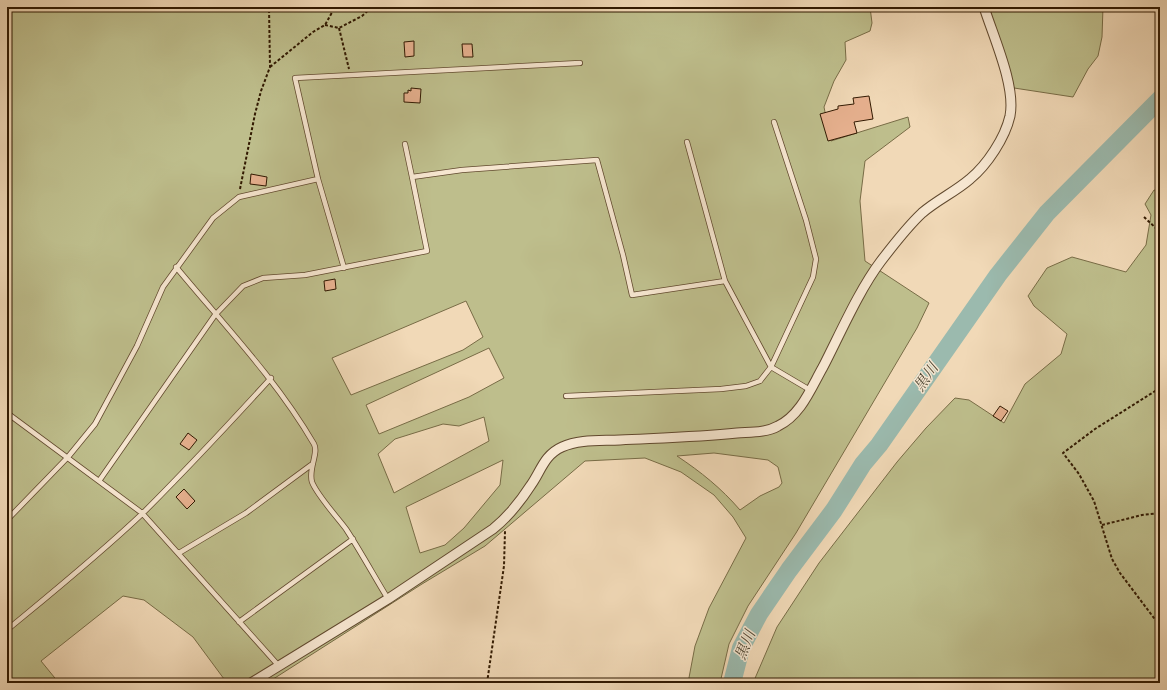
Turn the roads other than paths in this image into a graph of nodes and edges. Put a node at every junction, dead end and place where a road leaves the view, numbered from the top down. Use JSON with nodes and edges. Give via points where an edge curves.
{"nodes":[{"id":1,"x":984,"y":7,"type":"edge"},
{"id":2,"x":580,"y":63,"type":"dead end"},
{"id":3,"x":774,"y":122,"type":"dead end"},
{"id":4,"x":687,"y":142,"type":"dead end"},
{"id":5,"x":405,"y":144,"type":"dead end"},
{"id":6,"x":412,"y":177,"type":"junction"},
{"id":7,"x":318,"y":179,"type":"junction"},
{"id":8,"x":176,"y":267,"type":"junction"},
{"id":9,"x":344,"y":268,"type":"junction"},
{"id":10,"x":725,"y":281,"type":"junction"},
{"id":11,"x":215,"y":315,"type":"junction"},
{"id":12,"x":771,"y":367,"type":"junction"},
{"id":13,"x":271,"y":378,"type":"junction"},
{"id":14,"x":810,"y":390,"type":"junction"},
{"id":15,"x":566,"y":396,"type":"dead end"},
{"id":16,"x":7,"y":413,"type":"edge"},
{"id":17,"x":68,"y":457,"type":"junction"},
{"id":18,"x":311,"y":465,"type":"junction"},
{"id":19,"x":99,"y":481,"type":"junction"},
{"id":20,"x":142,"y":514,"type":"junction"},
{"id":21,"x":7,"y":520,"type":"edge"},
{"id":22,"x":353,"y":539,"type":"junction"},
{"id":23,"x":179,"y":553,"type":"junction"},
{"id":24,"x":388,"y":599,"type":"junction"},
{"id":25,"x":239,"y":622,"type":"junction"},
{"id":26,"x":7,"y":630,"type":"edge"},
{"id":27,"x":278,"y":665,"type":"junction"},
{"id":28,"x":251,"y":683,"type":"edge"}],
"edges":[{"from":1,"to":14,"type":"street","via":[[1008,83],[1011,103],[1002,136],[971,179],[923,212],[880,263]]},
{"from":2,"to":7,"type":"lane","via":[[295,78]]},
{"from":3,"to":12,"type":"lane","via":[[816,259],[813,277]]},
{"from":4,"to":10,"type":"lane"},
{"from":5,"to":6,"type":"lane"},
{"from":6,"to":9,"type":"lane","via":[[428,251]]},
{"from":6,"to":10,"type":"lane","via":[[597,160],[632,295]]},
{"from":7,"to":8,"type":"lane","via":[[239,196],[213,218]]},
{"from":7,"to":9,"type":"lane"},
{"from":8,"to":11,"type":"lane"},
{"from":8,"to":17,"type":"lane","via":[[163,287],[137,346],[94,424]]},
{"from":9,"to":11,"type":"lane","via":[[305,275],[263,278],[243,286]]},
{"from":10,"to":12,"type":"lane"},
{"from":11,"to":13,"type":"lane"},
{"from":11,"to":19,"type":"lane"},
{"from":12,"to":14,"type":"lane"},
{"from":12,"to":15,"type":"lane","via":[[760,381],[746,386]]},
{"from":13,"to":18,"type":"lane","via":[[316,446],[316,455]]},
{"from":13,"to":20,"type":"lane"},
{"from":14,"to":24,"type":"street","via":[[791,419],[776,428],[710,436],[587,442],[562,447],[543,463],[533,482],[504,520],[451,559]]},
{"from":16,"to":17,"type":"lane"},
{"from":17,"to":19,"type":"lane"},
{"from":17,"to":21,"type":"lane"},
{"from":18,"to":22,"type":"lane","via":[[312,482]]},
{"from":18,"to":23,"type":"lane","via":[[246,513]]},
{"from":19,"to":20,"type":"lane"},
{"from":20,"to":23,"type":"lane"},
{"from":20,"to":26,"type":"lane"},
{"from":22,"to":24,"type":"lane"},
{"from":22,"to":25,"type":"lane"},
{"from":23,"to":25,"type":"lane"},
{"from":24,"to":27,"type":"street"},
{"from":25,"to":27,"type":"lane"},
{"from":27,"to":28,"type":"street"}]}
